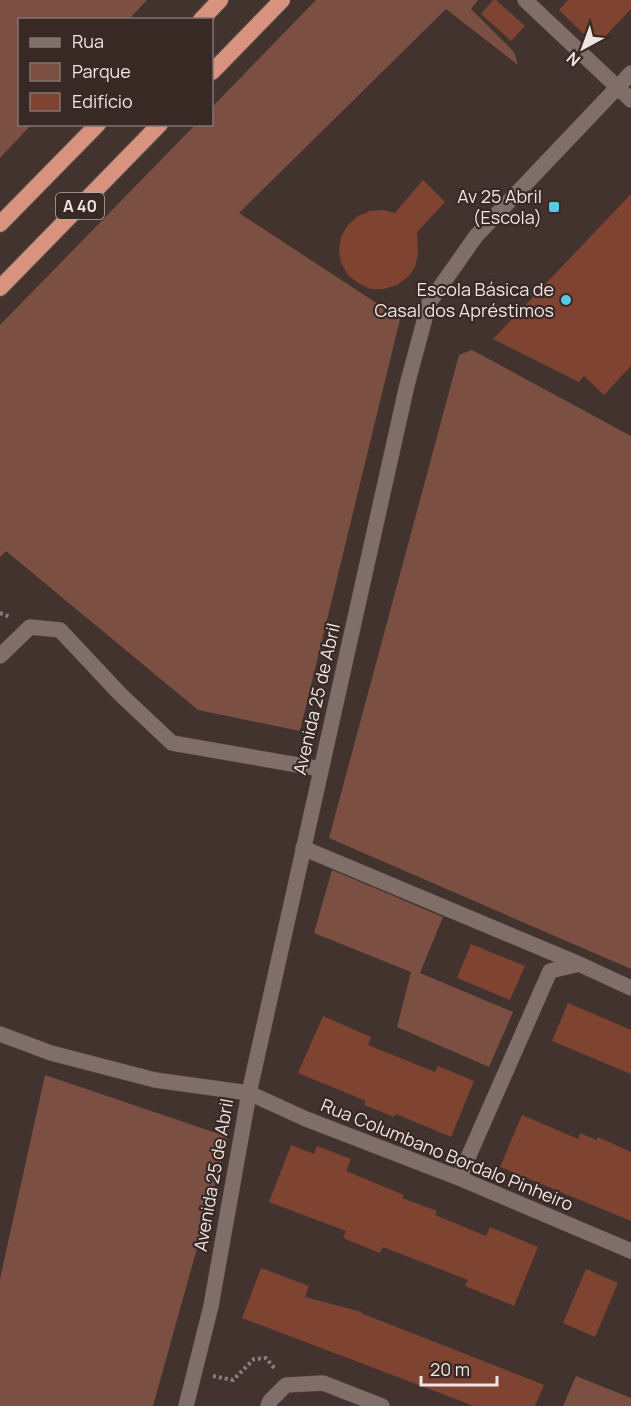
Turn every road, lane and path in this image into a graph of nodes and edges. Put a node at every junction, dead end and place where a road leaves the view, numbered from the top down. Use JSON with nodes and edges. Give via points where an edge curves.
{"nodes":[{"id":1,"x":220,"y":0,"type":"edge"},
{"id":2,"x":282,"y":0,"type":"edge"},
{"id":3,"x":525,"y":0,"type":"edge"},
{"id":4,"x":203,"y":18,"type":"edge"},
{"id":5,"x":213,"y":71,"type":"edge"},
{"id":6,"x":631,"y":73,"type":"edge"},
{"id":7,"x":618,"y":87,"type":"junction"},
{"id":8,"x":631,"y":100,"type":"edge"},
{"id":9,"x":96,"y":126,"type":"edge"},
{"id":10,"x":158,"y":126,"type":"edge"},
{"id":11,"x":0,"y":224,"type":"edge"},
{"id":12,"x":0,"y":288,"type":"edge"},
{"id":13,"x":0,"y":656,"type":"edge"},
{"id":14,"x":321,"y":769,"type":"junction"},
{"id":15,"x":303,"y":848,"type":"junction"},
{"id":16,"x":579,"y":964,"type":"junction"},
{"id":17,"x":631,"y":988,"type":"edge"},
{"id":18,"x":0,"y":1034,"type":"edge"},
{"id":19,"x":249,"y":1093,"type":"junction"},
{"id":20,"x":459,"y":1178,"type":"junction"},
{"id":21,"x":631,"y":1251,"type":"edge"},
{"id":22,"x":194,"y":1373,"type":"junction"},
{"id":23,"x":286,"y":1384,"type":"junction"},
{"id":24,"x":186,"y":1406,"type":"edge"},
{"id":25,"x":268,"y":1406,"type":"edge"},
{"id":26,"x":381,"y":1406,"type":"edge"}],
"edges":[{"from":1,"to":4,"type":"highway"},
{"from":2,"to":5,"type":"highway"},
{"from":3,"to":7,"type":"street"},
{"from":6,"to":7,"type":"street","name":"Avenida 25 de Abril"},
{"from":7,"to":8,"type":"street"},
{"from":7,"to":14,"type":"street","name":"Avenida 25 de Abril","via":[[476,236],[429,303]]},
{"from":9,"to":11,"type":"highway","number":"A 40"},
{"from":10,"to":12,"type":"highway","number":"A 40"},
{"from":13,"to":14,"type":"street","via":[[30,627],[60,630],[172,743]]},
{"from":14,"to":15,"type":"street","name":"Avenida 25 de Abril"},
{"from":15,"to":16,"type":"street"},
{"from":15,"to":19,"type":"street","name":"Avenida 25 de Abril"},
{"from":16,"to":17,"type":"street"},
{"from":16,"to":20,"type":"street","via":[[550,971]]},
{"from":18,"to":19,"type":"street","name":"Rua Columbano Bordalo Pinheiro","via":[[51,1053],[155,1080]]},
{"from":19,"to":20,"type":"street","name":"Rua Columbano Bordalo Pinheiro"},
{"from":19,"to":22,"type":"street","name":"Avenida 25 de Abril","via":[[211,1306]]},
{"from":20,"to":21,"type":"street","name":"Rua Columbano Bordalo Pinheiro"},
{"from":22,"to":23,"type":"path","via":[[233,1380],[254,1359],[266,1358]]},
{"from":22,"to":24,"type":"street","name":"Avenida 25 de Abril"},
{"from":23,"to":25,"type":"street"},
{"from":23,"to":26,"type":"street","via":[[323,1383]]}]}
